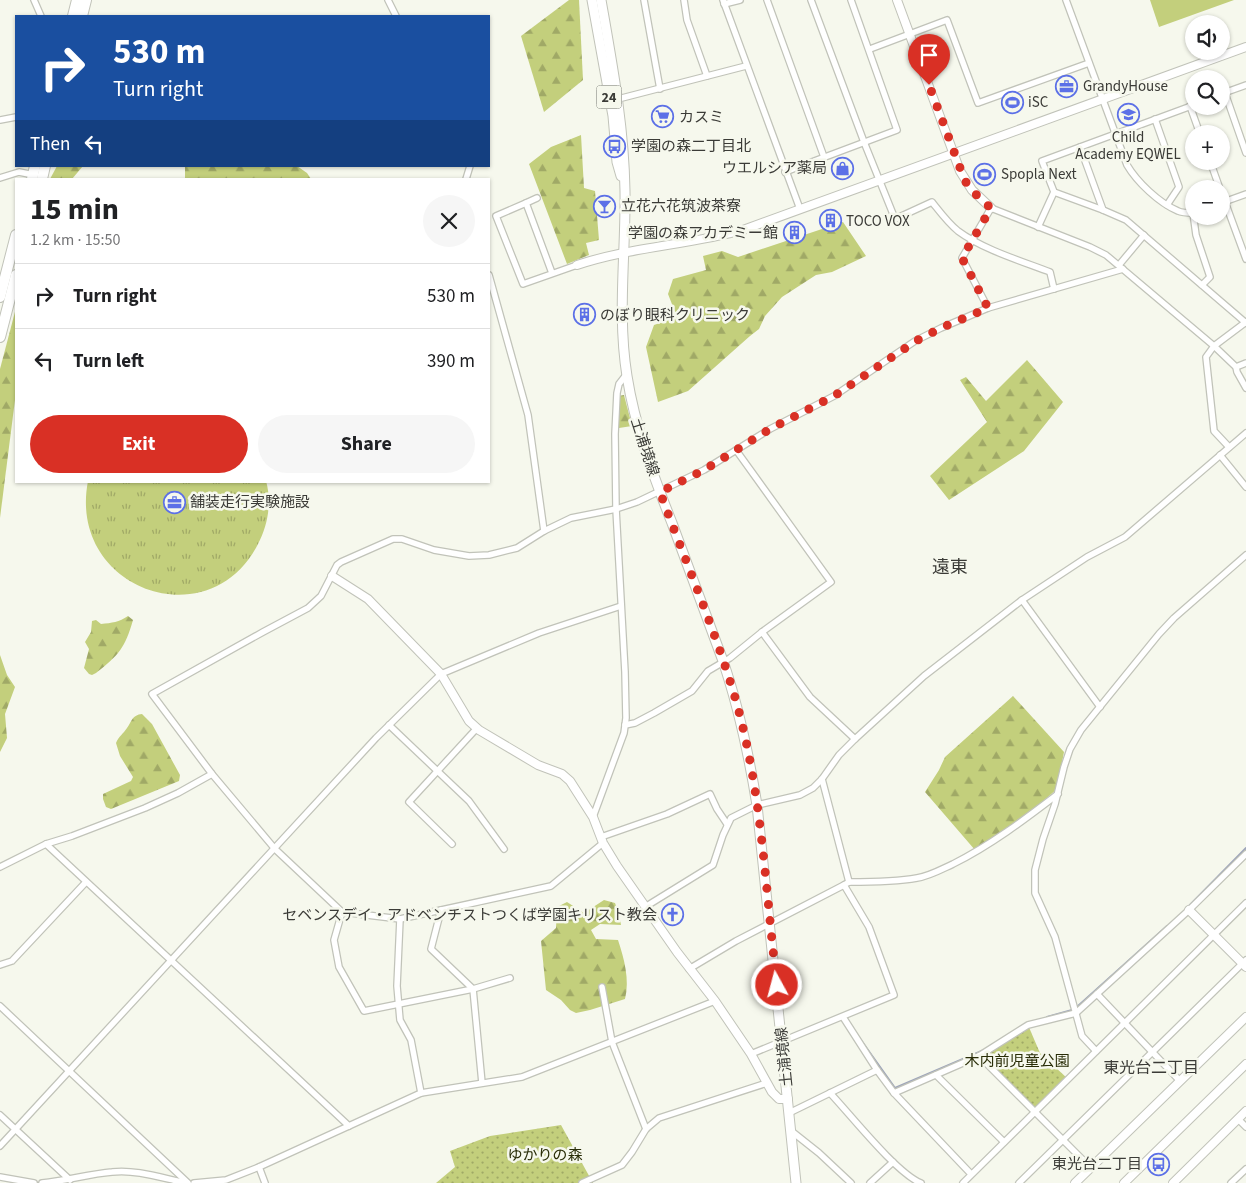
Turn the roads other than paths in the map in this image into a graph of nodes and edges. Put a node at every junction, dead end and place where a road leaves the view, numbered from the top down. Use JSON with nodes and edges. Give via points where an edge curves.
{"nodes":[{"id":1,"x":34,"y":0,"type":"edge"},
{"id":2,"x":77,"y":0,"type":"edge"},
{"id":3,"x":86,"y":0,"type":"edge"},
{"id":4,"x":388,"y":0,"type":"edge"},
{"id":5,"x":592,"y":0,"type":"edge"},
{"id":6,"x":601,"y":0,"type":"edge"},
{"id":7,"x":644,"y":0,"type":"edge"},
{"id":8,"x":684,"y":0,"type":"edge"},
{"id":9,"x":740,"y":0,"type":"edge"},
{"id":10,"x":767,"y":0,"type":"edge"},
{"id":11,"x":811,"y":0,"type":"edge"},
{"id":12,"x":852,"y":0,"type":"edge"},
{"id":13,"x":897,"y":0,"type":"edge"},
{"id":14,"x":1066,"y":0,"type":"edge"},
{"id":15,"x":723,"y":2,"type":"edge"},
{"id":16,"x":41,"y":15,"type":"edge"},
{"id":17,"x":73,"y":15,"type":"edge"},
{"id":18,"x":82,"y":15,"type":"edge"},
{"id":19,"x":396,"y":15,"type":"edge"},
{"id":20,"x":910,"y":34,"type":"junction"},
{"id":21,"x":1246,"y":47,"type":"edge"},
{"id":22,"x":870,"y":49,"type":"junction"},
{"id":23,"x":1090,"y":63,"type":"junction"},
{"id":24,"x":746,"y":66,"type":"junction"},
{"id":25,"x":707,"y":76,"type":"junction"},
{"id":26,"x":1246,"y":85,"type":"edge"},
{"id":27,"x":660,"y":89,"type":"junction"},
{"id":28,"x":1230,"y":91,"type":"edge"},
{"id":29,"x":618,"y":99,"type":"junction"},
{"id":30,"x":1102,"y":99,"type":"junction"},
{"id":31,"x":1185,"y":108,"type":"edge"},
{"id":32,"x":1230,"y":112,"type":"edge"},
{"id":33,"x":15,"y":117,"type":"edge"},
{"id":34,"x":1155,"y":119,"type":"junction"},
{"id":35,"x":0,"y":120,"type":"edge"},
{"id":36,"x":1116,"y":134,"type":"junction"},
{"id":37,"x":864,"y":142,"type":"junction"},
{"id":38,"x":1080,"y":147,"type":"junction"},
{"id":39,"x":954,"y":153,"type":"junction"},
{"id":40,"x":1246,"y":153,"type":"edge"},
{"id":41,"x":824,"y":157,"type":"junction"},
{"id":42,"x":786,"y":172,"type":"junction"},
{"id":43,"x":37,"y":175,"type":"edge"},
{"id":44,"x":0,"y":178,"type":"edge"},
{"id":45,"x":879,"y":180,"type":"junction"},
{"id":46,"x":1054,"y":192,"type":"junction"},
{"id":47,"x":625,"y":194,"type":"junction"},
{"id":48,"x":1246,"y":194,"type":"edge"},
{"id":49,"x":536,"y":198,"type":"dead end"},
{"id":50,"x":1230,"y":200,"type":"edge"},
{"id":51,"x":526,"y":203,"type":"junction"},
{"id":52,"x":1167,"y":205,"type":"junction"},
{"id":53,"x":991,"y":208,"type":"junction"},
{"id":54,"x":800,"y":209,"type":"junction"},
{"id":55,"x":1103,"y":210,"type":"junction"},
{"id":56,"x":1185,"y":212,"type":"edge"},
{"id":57,"x":1230,"y":219,"type":"edge"},
{"id":58,"x":1195,"y":225,"type":"edge"},
{"id":59,"x":1038,"y":227,"type":"junction"},
{"id":60,"x":1144,"y":235,"type":"junction"},
{"id":61,"x":15,"y":239,"type":"edge"},
{"id":62,"x":972,"y":240,"type":"junction"},
{"id":63,"x":625,"y":252,"type":"junction"},
{"id":64,"x":1246,"y":259,"type":"edge"},
{"id":65,"x":577,"y":264,"type":"joint"},
{"id":66,"x":1121,"y":267,"type":"junction"},
{"id":67,"x":552,"y":273,"type":"junction"},
{"id":68,"x":15,"y":279,"type":"edge"},
{"id":69,"x":490,"y":279,"type":"edge"},
{"id":70,"x":1202,"y":286,"type":"junction"},
{"id":71,"x":1054,"y":289,"type":"junction"},
{"id":72,"x":0,"y":298,"type":"edge"},
{"id":73,"x":988,"y":308,"type":"junction"},
{"id":74,"x":1246,"y":323,"type":"edge"},
{"id":75,"x":0,"y":337,"type":"edge"},
{"id":76,"x":1214,"y":346,"type":"junction"},
{"id":77,"x":1246,"y":363,"type":"edge"},
{"id":78,"x":1236,"y":367,"type":"junction"},
{"id":79,"x":626,"y":375,"type":"junction"},
{"id":80,"x":1246,"y":388,"type":"edge"},
{"id":81,"x":1246,"y":433,"type":"edge"},
{"id":82,"x":1229,"y":447,"type":"junction"},
{"id":83,"x":736,"y":450,"type":"junction"},
{"id":84,"x":1220,"y":455,"type":"junction"},
{"id":85,"x":1246,"y":486,"type":"edge"},
{"id":86,"x":660,"y":492,"type":"junction"},
{"id":87,"x":616,"y":509,"type":"junction"},
{"id":88,"x":544,"y":531,"type":"junction"},
{"id":89,"x":1246,"y":555,"type":"edge"},
{"id":90,"x":332,"y":576,"type":"junction"},
{"id":91,"x":1022,"y":600,"type":"junction"},
{"id":92,"x":621,"y":606,"type":"junction"},
{"id":93,"x":762,"y":632,"type":"junction"},
{"id":94,"x":724,"y":661,"type":"junction"},
{"id":95,"x":441,"y":674,"type":"junction"},
{"id":96,"x":1100,"y":707,"type":"junction"},
{"id":97,"x":389,"y":725,"type":"junction"},
{"id":98,"x":625,"y":725,"type":"junction"},
{"id":99,"x":477,"y":728,"type":"junction"},
{"id":100,"x":855,"y":739,"type":"junction"},
{"id":101,"x":437,"y":771,"type":"junction"},
{"id":102,"x":212,"y":774,"type":"junction"},
{"id":103,"x":822,"y":779,"type":"junction"},
{"id":104,"x":1058,"y":794,"type":"junction"},
{"id":105,"x":757,"y":805,"type":"junction"},
{"id":106,"x":592,"y":817,"type":"junction"},
{"id":107,"x":727,"y":824,"type":"junction"},
{"id":108,"x":602,"y":840,"type":"junction"},
{"id":109,"x":46,"y":844,"type":"junction"},
{"id":110,"x":452,"y":844,"type":"dead end"},
{"id":111,"x":275,"y":848,"type":"junction"},
{"id":112,"x":504,"y":849,"type":"dead end"},
{"id":113,"x":1246,"y":854,"type":"edge"},
{"id":114,"x":0,"y":867,"type":"edge"},
{"id":115,"x":86,"y":882,"type":"junction"},
{"id":116,"x":846,"y":884,"type":"junction"},
{"id":117,"x":1246,"y":904,"type":"edge"},
{"id":118,"x":646,"y":907,"type":"junction"},
{"id":119,"x":441,"y":910,"type":"junction"},
{"id":120,"x":1190,"y":910,"type":"junction"},
{"id":121,"x":342,"y":912,"type":"junction"},
{"id":122,"x":400,"y":919,"type":"junction"},
{"id":123,"x":770,"y":924,"type":"junction"},
{"id":124,"x":1214,"y":935,"type":"junction"},
{"id":125,"x":172,"y":960,"type":"junction"},
{"id":126,"x":1245,"y":964,"type":"edge"},
{"id":127,"x":0,"y":965,"type":"edge"},
{"id":128,"x":689,"y":968,"type":"junction"},
{"id":129,"x":510,"y":978,"type":"dead end"},
{"id":130,"x":602,"y":987,"type":"dead end"},
{"id":131,"x":473,"y":989,"type":"junction"},
{"id":132,"x":1098,"y":994,"type":"junction"},
{"id":133,"x":715,"y":1001,"type":"junction"},
{"id":134,"x":399,"y":1005,"type":"junction"},
{"id":135,"x":0,"y":1006,"type":"edge"},
{"id":136,"x":1076,"y":1013,"type":"junction"},
{"id":137,"x":1246,"y":1017,"type":"edge"},
{"id":138,"x":844,"y":1019,"type":"junction"},
{"id":139,"x":1125,"y":1023,"type":"junction"},
{"id":140,"x":782,"y":1041,"type":"junction"},
{"id":141,"x":612,"y":1042,"type":"junction"},
{"id":142,"x":1096,"y":1051,"type":"junction"},
{"id":143,"x":1153,"y":1053,"type":"junction"},
{"id":144,"x":751,"y":1054,"type":"junction"},
{"id":145,"x":979,"y":1056,"type":"junction"},
{"id":146,"x":1246,"y":1064,"type":"edge"},
{"id":147,"x":877,"y":1070,"type":"junction"},
{"id":148,"x":69,"y":1072,"type":"junction"},
{"id":149,"x":936,"y":1075,"type":"junction"},
{"id":150,"x":1180,"y":1081,"type":"junction"},
{"id":151,"x":482,"y":1083,"type":"junction"},
{"id":152,"x":767,"y":1083,"type":"junction"},
{"id":153,"x":421,"y":1093,"type":"junction"},
{"id":154,"x":830,"y":1093,"type":"junction"},
{"id":155,"x":894,"y":1093,"type":"junction"},
{"id":156,"x":788,"y":1099,"type":"junction"},
{"id":157,"x":1246,"y":1111,"type":"edge"},
{"id":158,"x":1035,"y":1112,"type":"junction"},
{"id":159,"x":789,"y":1113,"type":"junction"},
{"id":160,"x":0,"y":1115,"type":"edge"},
{"id":161,"x":1238,"y":1119,"type":"junction"},
{"id":162,"x":349,"y":1126,"type":"junction"},
{"id":163,"x":1246,"y":1128,"type":"edge"},
{"id":164,"x":646,"y":1129,"type":"junction"},
{"id":165,"x":16,"y":1130,"type":"junction"},
{"id":166,"x":790,"y":1130,"type":"junction"},
{"id":167,"x":1063,"y":1140,"type":"junction"},
{"id":168,"x":1004,"y":1142,"type":"junction"},
{"id":169,"x":0,"y":1146,"type":"edge"},
{"id":170,"x":893,"y":1162,"type":"junction"},
{"id":171,"x":259,"y":1167,"type":"junction"},
{"id":172,"x":1091,"y":1168,"type":"junction"},
{"id":173,"x":1246,"y":1169,"type":"edge"},
{"id":174,"x":971,"y":1174,"type":"junction"},
{"id":175,"x":0,"y":1177,"type":"edge"},
{"id":176,"x":70,"y":1180,"type":"junction"},
{"id":177,"x":34,"y":1183,"type":"edge"},
{"id":178,"x":42,"y":1183,"type":"edge"},
{"id":179,"x":187,"y":1183,"type":"edge"},
{"id":180,"x":194,"y":1183,"type":"edge"},
{"id":181,"x":265,"y":1183,"type":"edge"},
{"id":182,"x":582,"y":1183,"type":"edge"},
{"id":183,"x":796,"y":1183,"type":"edge"},
{"id":184,"x":851,"y":1183,"type":"edge"},
{"id":185,"x":870,"y":1183,"type":"edge"},
{"id":186,"x":921,"y":1183,"type":"edge"},
{"id":187,"x":963,"y":1183,"type":"edge"},
{"id":188,"x":1019,"y":1183,"type":"edge"},
{"id":189,"x":1075,"y":1183,"type":"edge"},
{"id":190,"x":1124,"y":1183,"type":"edge"},
{"id":191,"x":1173,"y":1183,"type":"edge"},
{"id":192,"x":1231,"y":1183,"type":"edge"}],
"edges":[{"from":1,"to":16,"type":"street"},
{"from":2,"to":17,"type":"highway"},
{"from":3,"to":18,"type":"highway"},
{"from":4,"to":19,"type":"street"},
{"from":5,"to":47,"type":"main road","number":"24","via":[[613,116],[617,162]]},
{"from":6,"to":29,"type":"main road","number":"24"},
{"from":7,"to":27,"type":"street"},
{"from":8,"to":25,"type":"street"},
{"from":9,"to":15,"type":"street"},
{"from":10,"to":41,"type":"street"},
{"from":11,"to":37,"type":"street"},
{"from":12,"to":22,"type":"street"},
{"from":13,"to":20,"type":"street"},
{"from":14,"to":23,"type":"street"},
{"from":15,"to":24,"type":"street"},
{"from":20,"to":22,"type":"street"},
{"from":20,"to":23,"type":"street","via":[[947,20],[978,103]]},
{"from":20,"to":39,"type":"street"},
{"from":21,"to":30,"type":"street"},
{"from":22,"to":37,"type":"street","via":[[897,130]]},
{"from":23,"to":30,"type":"street"},
{"from":24,"to":25,"type":"street"},
{"from":24,"to":42,"type":"street"},
{"from":25,"to":27,"type":"street"},
{"from":26,"to":28,"type":"street"},
{"from":27,"to":29,"type":"street"},
{"from":29,"to":47,"type":"main road","number":"24"},
{"from":30,"to":36,"type":"street"},
{"from":30,"to":39,"type":"street"},
{"from":31,"to":34,"type":"street"},
{"from":32,"to":40,"type":"street"},
{"from":33,"to":35,"type":"street"},
{"from":34,"to":36,"type":"street"},
{"from":34,"to":52,"type":"street","via":[[1179,187]]},
{"from":36,"to":38,"type":"street"},
{"from":36,"to":52,"type":"street","via":[[1134,176]]},
{"from":37,"to":41,"type":"street"},
{"from":37,"to":45,"type":"street"},
{"from":38,"to":46,"type":"street","via":[[1042,161]]},
{"from":38,"to":55,"type":"street"},
{"from":39,"to":45,"type":"street"},
{"from":39,"to":53,"type":"street","via":[[965,181]]},
{"from":41,"to":42,"type":"street"},
{"from":42,"to":54,"type":"street"},
{"from":43,"to":44,"type":"street","via":[[20,172]]},
{"from":45,"to":54,"type":"street"},
{"from":45,"to":62,"type":"street","via":[[895,219],[932,202],[950,224]]},
{"from":46,"to":55,"type":"street"},
{"from":46,"to":59,"type":"street"},
{"from":47,"to":63,"type":"main road","number":"24"},
{"from":48,"to":50,"type":"street"},
{"from":49,"to":51,"type":"street"},
{"from":51,"to":67,"type":"street"},
{"from":51,"to":67,"type":"street","via":[[496,216],[523,284]]},
{"from":52,"to":56,"type":"street"},
{"from":53,"to":59,"type":"street"},
{"from":53,"to":62,"type":"street"},
{"from":54,"to":63,"type":"street","via":[[727,234]]},
{"from":55,"to":60,"type":"street","via":[[1126,220]]},
{"from":57,"to":64,"type":"street"},
{"from":58,"to":70,"type":"street","via":[[1210,276]]},
{"from":59,"to":66,"type":"street","via":[[1090,247]]},
{"from":60,"to":66,"type":"street"},
{"from":60,"to":70,"type":"street"},
{"from":61,"to":72,"type":"highway"},
{"from":62,"to":71,"type":"street","via":[[1050,272]]},
{"from":62,"to":73,"type":"street","via":[[962,258]]},
{"from":63,"to":65,"type":"street"},
{"from":63,"to":79,"type":"main road","name":"土浦境線","number":"24","via":[[622,293]]},
{"from":65,"to":67,"type":"street"},
{"from":66,"to":71,"type":"street"},
{"from":66,"to":76,"type":"street"},
{"from":68,"to":75,"type":"highway"},
{"from":69,"to":88,"type":"street","via":[[528,415]]},
{"from":70,"to":74,"type":"street"},
{"from":71,"to":73,"type":"street"},
{"from":73,"to":83,"type":"street","via":[[916,341],[834,396]]},
{"from":74,"to":76,"type":"street"},
{"from":76,"to":78,"type":"street"},
{"from":76,"to":82,"type":"street","via":[[1206,358],[1214,431]]},
{"from":77,"to":78,"type":"street"},
{"from":78,"to":80,"type":"street"},
{"from":79,"to":86,"type":"main road","name":"土浦境線","number":"24","via":[[638,428]]},
{"from":79,"to":87,"type":"street","via":[[617,393]]},
{"from":81,"to":82,"type":"street"},
{"from":82,"to":84,"type":"street"},
{"from":83,"to":86,"type":"street"},
{"from":83,"to":93,"type":"street","via":[[831,582]]},
{"from":84,"to":85,"type":"street"},
{"from":84,"to":91,"type":"street","via":[[1125,537]]},
{"from":86,"to":87,"type":"street"},
{"from":86,"to":94,"type":"main road","name":"土浦境線","number":"24"},
{"from":87,"to":88,"type":"street","via":[[571,518]]},
{"from":87,"to":92,"type":"street"},
{"from":88,"to":90,"type":"street","via":[[517,548],[489,555],[450,553],[393,539],[346,559]]},
{"from":89,"to":96,"type":"street","via":[[1174,618]]},
{"from":90,"to":95,"type":"street","via":[[368,599]]},
{"from":90,"to":102,"type":"street","via":[[321,596],[308,608],[152,694]]},
{"from":91,"to":96,"type":"street"},
{"from":91,"to":100,"type":"street","via":[[924,676]]},
{"from":92,"to":95,"type":"street","via":[[539,633]]},
{"from":92,"to":98,"type":"street"},
{"from":93,"to":94,"type":"street"},
{"from":93,"to":100,"type":"street","via":[[810,697]]},
{"from":94,"to":98,"type":"street","via":[[708,671],[692,691],[635,723]]},
{"from":94,"to":105,"type":"main road","name":"土浦境線","number":"24","via":[[735,695]]},
{"from":95,"to":97,"type":"street"},
{"from":95,"to":99,"type":"street","via":[[469,721]]},
{"from":96,"to":104,"type":"street","via":[[1070,748]]},
{"from":97,"to":101,"type":"street"},
{"from":97,"to":111,"type":"street"},
{"from":98,"to":106,"type":"street"},
{"from":99,"to":101,"type":"street"},
{"from":99,"to":106,"type":"street","via":[[538,765],[562,774],[570,781]]},
{"from":100,"to":103,"type":"street"},
{"from":101,"to":110,"type":"street","via":[[409,802]]},
{"from":101,"to":112,"type":"street","via":[[469,801]]},
{"from":102,"to":109,"type":"street","via":[[145,808]]},
{"from":102,"to":111,"type":"street"},
{"from":103,"to":105,"type":"street","via":[[800,795]]},
{"from":103,"to":116,"type":"street"},
{"from":104,"to":116,"type":"street","via":[[976,852],[940,870],[919,878]]},
{"from":104,"to":136,"type":"street","via":[[1037,862],[1034,885],[1038,901],[1056,937]]},
{"from":105,"to":107,"type":"street","via":[[731,818]]},
{"from":105,"to":123,"type":"main road","name":"土浦境線","number":"24"},
{"from":106,"to":108,"type":"street"},
{"from":107,"to":108,"type":"street","via":[[710,794]]},
{"from":107,"to":118,"type":"street","via":[[713,865]]},
{"from":108,"to":118,"type":"street"},
{"from":108,"to":119,"type":"street","via":[[551,886]]},
{"from":109,"to":114,"type":"street"},
{"from":109,"to":115,"type":"street"},
{"from":111,"to":121,"type":"street"},
{"from":111,"to":125,"type":"street"},
{"from":113,"to":120,"type":"street"},
{"from":115,"to":125,"type":"street"},
{"from":115,"to":127,"type":"street","via":[[12,961]]},
{"from":116,"to":123,"type":"street"},
{"from":116,"to":138,"type":"street","via":[[869,927],[894,995]]},
{"from":117,"to":124,"type":"street"},
{"from":118,"to":128,"type":"street"},
{"from":119,"to":122,"type":"street"},
{"from":119,"to":131,"type":"street","via":[[431,949]]},
{"from":120,"to":124,"type":"street"},
{"from":120,"to":132,"type":"street"},
{"from":121,"to":122,"type":"street"},
{"from":121,"to":134,"type":"street","via":[[334,940],[339,967],[364,1011]]},
{"from":122,"to":134,"type":"street"},
{"from":123,"to":128,"type":"street"},
{"from":123,"to":140,"type":"main road","name":"土浦境線","number":"24"},
{"from":124,"to":126,"type":"street"},
{"from":124,"to":139,"type":"street"},
{"from":125,"to":148,"type":"street"},
{"from":125,"to":162,"type":"street"},
{"from":126,"to":143,"type":"street"},
{"from":128,"to":133,"type":"street"},
{"from":129,"to":131,"type":"street"},
{"from":130,"to":141,"type":"street"},
{"from":131,"to":134,"type":"street"},
{"from":131,"to":151,"type":"street"},
{"from":132,"to":136,"type":"street"},
{"from":132,"to":139,"type":"street"},
{"from":133,"to":141,"type":"street"},
{"from":133,"to":144,"type":"street"},
{"from":134,"to":153,"type":"street","via":[[400,1020],[414,1050]]},
{"from":135,"to":148,"type":"street"},
{"from":136,"to":142,"type":"street","via":[[1082,1036]]},
{"from":136,"to":145,"type":"street","via":[[1028,1025]]},
{"from":137,"to":150,"type":"street"},
{"from":138,"to":140,"type":"street"},
{"from":138,"to":147,"type":"street"},
{"from":139,"to":142,"type":"street"},
{"from":139,"to":143,"type":"street"},
{"from":140,"to":144,"type":"street"},
{"from":140,"to":156,"type":"main road","name":"土浦境線","number":"24"},
{"from":141,"to":151,"type":"street","via":[[522,1077]]},
{"from":141,"to":164,"type":"street"},
{"from":142,"to":158,"type":"street"},
{"from":143,"to":150,"type":"street"},
{"from":143,"to":167,"type":"street"},
{"from":144,"to":152,"type":"street"},
{"from":145,"to":149,"type":"street"},
{"from":145,"to":158,"type":"street"},
{"from":146,"to":190,"type":"street"},
{"from":147,"to":154,"type":"street"},
{"from":147,"to":155,"type":"street"},
{"from":148,"to":165,"type":"street"},
{"from":148,"to":179,"type":"street"},
{"from":149,"to":155,"type":"street"},
{"from":149,"to":168,"type":"street"},
{"from":150,"to":172,"type":"street"},
{"from":151,"to":153,"type":"street"},
{"from":152,"to":156,"type":"street","via":[[775,1096]]},
{"from":152,"to":164,"type":"street","via":[[659,1118]]},
{"from":153,"to":162,"type":"street"},
{"from":154,"to":159,"type":"street"},
{"from":154,"to":170,"type":"street"},
{"from":155,"to":174,"type":"street"},
{"from":156,"to":159,"type":"main road","name":"土浦境線","number":"24"},
{"from":157,"to":161,"type":"street"},
{"from":158,"to":167,"type":"street"},
{"from":158,"to":168,"type":"street"},
{"from":159,"to":166,"type":"main road","name":"土浦境線","number":"24"},
{"from":160,"to":165,"type":"street"},
{"from":161,"to":163,"type":"street"},
{"from":161,"to":191,"type":"street"},
{"from":162,"to":171,"type":"street"},
{"from":164,"to":182,"type":"street","via":[[622,1165]]},
{"from":165,"to":169,"type":"street"},
{"from":165,"to":176,"type":"street"},
{"from":166,"to":183,"type":"main road","name":"土浦境線","number":"24"},
{"from":166,"to":184,"type":"street"},
{"from":167,"to":172,"type":"street"},
{"from":167,"to":188,"type":"street"},
{"from":168,"to":174,"type":"street"},
{"from":170,"to":185,"type":"street"},
{"from":170,"to":186,"type":"street"},
{"from":171,"to":180,"type":"street","via":[[226,1180]]},
{"from":171,"to":181,"type":"street"},
{"from":172,"to":189,"type":"street"},
{"from":173,"to":192,"type":"street"},
{"from":174,"to":187,"type":"street"},
{"from":175,"to":177,"type":"street"},
{"from":176,"to":178,"type":"street"},
{"from":176,"to":179,"type":"street","via":[[114,1171]]}]}
